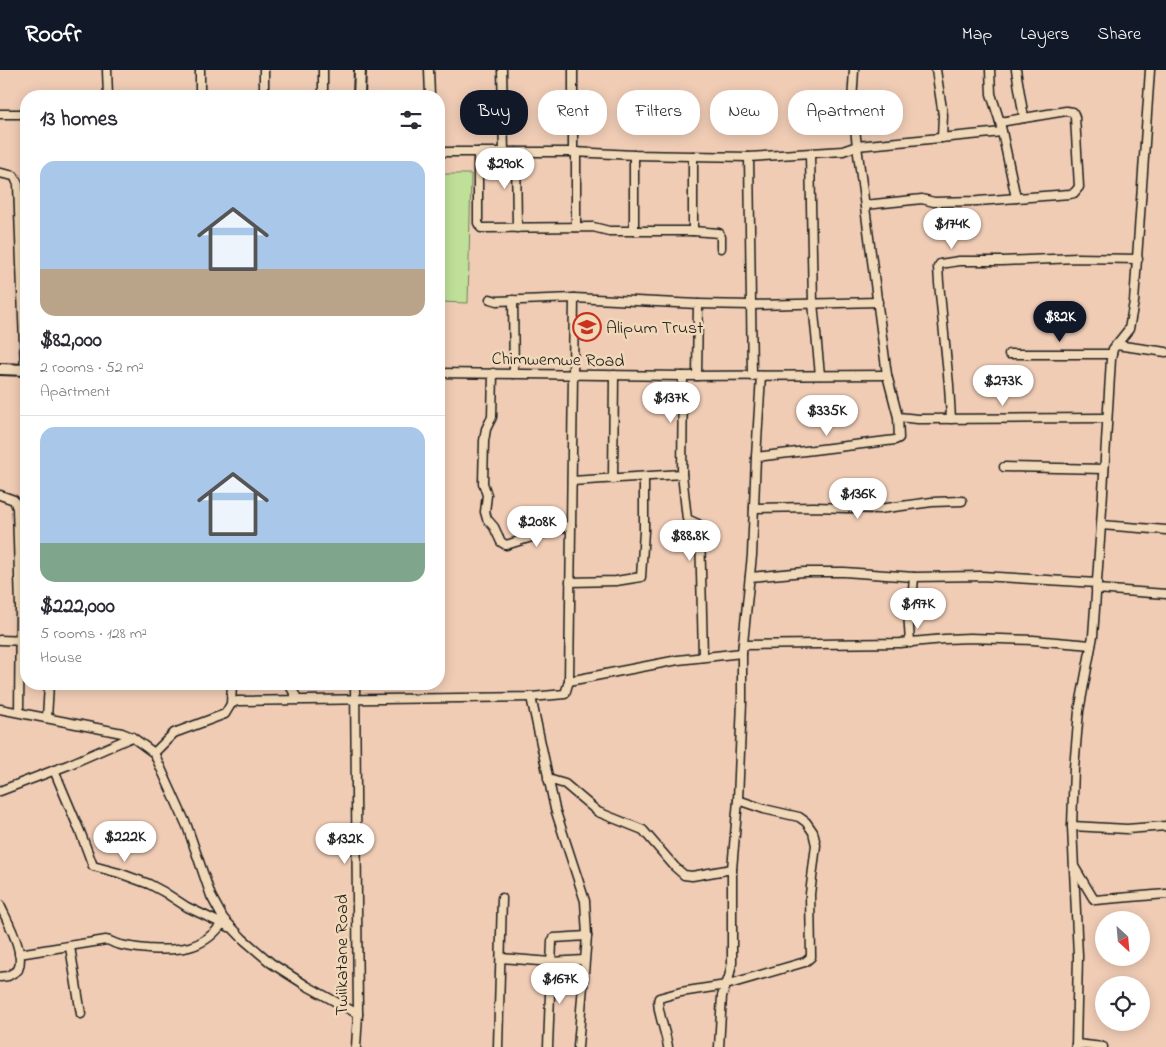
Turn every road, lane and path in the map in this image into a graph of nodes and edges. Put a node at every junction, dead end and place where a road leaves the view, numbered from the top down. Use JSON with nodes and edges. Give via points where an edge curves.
{"nodes":[{"id":1,"x":107,"y":70,"type":"edge"},
{"id":2,"x":200,"y":70,"type":"edge"},
{"id":3,"x":264,"y":70,"type":"edge"},
{"id":4,"x":323,"y":70,"type":"edge"},
{"id":5,"x":360,"y":70,"type":"edge"},
{"id":6,"x":429,"y":70,"type":"edge"},
{"id":7,"x":502,"y":70,"type":"edge"},
{"id":8,"x":573,"y":70,"type":"edge"},
{"id":9,"x":854,"y":70,"type":"edge"},
{"id":10,"x":936,"y":70,"type":"edge"},
{"id":11,"x":990,"y":70,"type":"edge"},
{"id":12,"x":1016,"y":70,"type":"edge"},
{"id":13,"x":1150,"y":70,"type":"edge"},
{"id":14,"x":108,"y":90,"type":"edge"},
{"id":15,"x":200,"y":90,"type":"edge"},
{"id":16,"x":264,"y":90,"type":"edge"},
{"id":17,"x":323,"y":90,"type":"edge"},
{"id":18,"x":359,"y":90,"type":"edge"},
{"id":19,"x":430,"y":90,"type":"edge"},
{"id":20,"x":0,"y":114,"type":"edge"},
{"id":21,"x":20,"y":114,"type":"edge"},
{"id":22,"x":1024,"y":118,"type":"junction"},
{"id":23,"x":1000,"y":122,"type":"junction"},
{"id":24,"x":1002,"y":132,"type":"junction"},
{"id":25,"x":942,"y":138,"type":"junction"},
{"id":26,"x":857,"y":146,"type":"junction"},
{"id":27,"x":445,"y":152,"type":"edge"},
{"id":28,"x":478,"y":152,"type":"junction"},
{"id":29,"x":504,"y":152,"type":"junction"},
{"id":30,"x":516,"y":152,"type":"junction"},
{"id":31,"x":574,"y":152,"type":"junction"},
{"id":32,"x":810,"y":154,"type":"junction"},
{"id":33,"x":634,"y":155,"type":"junction"},
{"id":34,"x":693,"y":156,"type":"junction"},
{"id":35,"x":749,"y":157,"type":"junction"},
{"id":36,"x":0,"y":173,"type":"edge"},
{"id":37,"x":1016,"y":198,"type":"junction"},
{"id":38,"x":865,"y":206,"type":"junction"},
{"id":39,"x":20,"y":214,"type":"edge"},
{"id":40,"x":576,"y":227,"type":"junction"},
{"id":41,"x":517,"y":228,"type":"junction"},
{"id":42,"x":634,"y":231,"type":"junction"},
{"id":43,"x":693,"y":231,"type":"junction"},
{"id":44,"x":721,"y":248,"type":"dead end"},
{"id":45,"x":1138,"y":259,"type":"junction"},
{"id":46,"x":574,"y":298,"type":"junction"},
{"id":47,"x":490,"y":299,"type":"dead end"},
{"id":48,"x":513,"y":300,"type":"junction"},
{"id":49,"x":878,"y":302,"type":"junction"},
{"id":50,"x":813,"y":303,"type":"junction"},
{"id":51,"x":698,"y":304,"type":"junction"},
{"id":52,"x":751,"y":305,"type":"junction"},
{"id":53,"x":1116,"y":345,"type":"junction"},
{"id":54,"x":1166,"y":352,"type":"edge"},
{"id":55,"x":1009,"y":354,"type":"dead end"},
{"id":56,"x":1112,"y":354,"type":"junction"},
{"id":57,"x":0,"y":369,"type":"edge"},
{"id":58,"x":20,"y":370,"type":"edge"},
{"id":59,"x":445,"y":373,"type":"edge"},
{"id":60,"x":493,"y":374,"type":"junction"},
{"id":61,"x":514,"y":374,"type":"junction"},
{"id":62,"x":573,"y":374,"type":"junction"},
{"id":63,"x":614,"y":375,"type":"junction"},
{"id":64,"x":820,"y":375,"type":"junction"},
{"id":65,"x":888,"y":375,"type":"junction"},
{"id":66,"x":683,"y":376,"type":"junction"},
{"id":67,"x":697,"y":376,"type":"junction"},
{"id":68,"x":752,"y":376,"type":"junction"},
{"id":69,"x":761,"y":376,"type":"junction"},
{"id":70,"x":898,"y":417,"type":"junction"},
{"id":71,"x":1107,"y":418,"type":"junction"},
{"id":72,"x":951,"y":419,"type":"junction"},
{"id":73,"x":756,"y":457,"type":"junction"},
{"id":74,"x":1004,"y":466,"type":"dead end"},
{"id":75,"x":1104,"y":468,"type":"junction"},
{"id":76,"x":682,"y":474,"type":"junction"},
{"id":77,"x":644,"y":476,"type":"junction"},
{"id":78,"x":613,"y":478,"type":"junction"},
{"id":79,"x":572,"y":481,"type":"junction"},
{"id":80,"x":0,"y":495,"type":"edge"},
{"id":81,"x":962,"y":501,"type":"dead end"},
{"id":82,"x":754,"y":508,"type":"junction"},
{"id":83,"x":571,"y":525,"type":"junction"},
{"id":84,"x":1101,"y":525,"type":"junction"},
{"id":85,"x":1166,"y":530,"type":"edge"},
{"id":86,"x":750,"y":577,"type":"junction"},
{"id":87,"x":914,"y":577,"type":"junction"},
{"id":88,"x":570,"y":582,"type":"junction"},
{"id":89,"x":1096,"y":586,"type":"junction"},
{"id":90,"x":1166,"y":594,"type":"edge"},
{"id":91,"x":20,"y":607,"type":"edge"},
{"id":92,"x":0,"y":640,"type":"edge"},
{"id":93,"x":20,"y":640,"type":"edge"},
{"id":94,"x":910,"y":643,"type":"junction"},
{"id":95,"x":1091,"y":644,"type":"junction"},
{"id":96,"x":742,"y":649,"type":"junction"},
{"id":97,"x":703,"y":656,"type":"junction"},
{"id":98,"x":569,"y":681,"type":"junction"},
{"id":99,"x":20,"y":690,"type":"edge"},
{"id":100,"x":49,"y":690,"type":"edge"},
{"id":101,"x":232,"y":690,"type":"edge"},
{"id":102,"x":292,"y":690,"type":"edge"},
{"id":103,"x":355,"y":690,"type":"edge"},
{"id":104,"x":531,"y":697,"type":"junction"},
{"id":105,"x":298,"y":700,"type":"junction"},
{"id":106,"x":355,"y":700,"type":"junction"},
{"id":107,"x":231,"y":704,"type":"junction"},
{"id":108,"x":0,"y":709,"type":"edge"},
{"id":109,"x":19,"y":712,"type":"junction"},
{"id":110,"x":47,"y":718,"type":"junction"},
{"id":111,"x":132,"y":737,"type":"junction"},
{"id":112,"x":154,"y":753,"type":"junction"},
{"id":113,"x":54,"y":770,"type":"junction"},
{"id":114,"x":548,"y":779,"type":"junction"},
{"id":115,"x":0,"y":791,"type":"edge"},
{"id":116,"x":738,"y":800,"type":"junction"},
{"id":117,"x":1072,"y":826,"type":"junction"},
{"id":118,"x":1166,"y":826,"type":"edge"},
{"id":119,"x":1074,"y":866,"type":"junction"},
{"id":120,"x":732,"y":869,"type":"junction"},
{"id":121,"x":1166,"y":894,"type":"edge"},
{"id":122,"x":502,"y":898,"type":"dead end"},
{"id":123,"x":0,"y":905,"type":"edge"},
{"id":124,"x":222,"y":924,"type":"junction"},
{"id":125,"x":231,"y":928,"type":"junction"},
{"id":126,"x":586,"y":936,"type":"junction"},
{"id":127,"x":70,"y":947,"type":"junction"},
{"id":128,"x":19,"y":954,"type":"junction"},
{"id":129,"x":501,"y":958,"type":"junction"},
{"id":130,"x":584,"y":960,"type":"junction"},
{"id":131,"x":551,"y":962,"type":"junction"},
{"id":132,"x":0,"y":977,"type":"edge"},
{"id":133,"x":726,"y":985,"type":"junction"},
{"id":134,"x":81,"y":1014,"type":"dead end"},
{"id":135,"x":358,"y":1014,"type":"junction"},
{"id":136,"x":1076,"y":1046,"type":"edge"},
{"id":137,"x":356,"y":1047,"type":"edge"},
{"id":138,"x":498,"y":1047,"type":"edge"},
{"id":139,"x":548,"y":1047,"type":"edge"},
{"id":140,"x":578,"y":1047,"type":"edge"},
{"id":141,"x":668,"y":1047,"type":"edge"},
{"id":142,"x":718,"y":1047,"type":"edge"},
{"id":143,"x":1104,"y":1047,"type":"edge"}],
"edges":[{"from":1,"to":14,"type":"street"},
{"from":2,"to":15,"type":"street"},
{"from":3,"to":16,"type":"street"},
{"from":4,"to":17,"type":"street"},
{"from":5,"to":18,"type":"main road"},
{"from":6,"to":19,"type":"street"},
{"from":7,"to":29,"type":"street"},
{"from":8,"to":31,"type":"street"},
{"from":9,"to":26,"type":"street","via":[[852,102]]},
{"from":10,"to":25,"type":"street","via":[[943,115]]},
{"from":11,"to":23,"type":"street","via":[[991,94]]},
{"from":12,"to":22,"type":"street"},
{"from":13,"to":45,"type":"street"},
{"from":20,"to":21,"type":"street"},
{"from":22,"to":23,"type":"street"},
{"from":22,"to":37,"type":"street","via":[[1073,112],[1079,187],[1070,194]]},
{"from":23,"to":24,"type":"street"},
{"from":24,"to":25,"type":"street"},
{"from":24,"to":37,"type":"street"},
{"from":25,"to":26,"type":"street"},
{"from":26,"to":32,"type":"street","via":[[843,152]]},
{"from":26,"to":38,"type":"street"},
{"from":27,"to":28,"type":"street"},
{"from":28,"to":29,"type":"street"},
{"from":28,"to":41,"type":"street","via":[[478,225],[484,229]]},
{"from":29,"to":30,"type":"street"},
{"from":30,"to":31,"type":"street"},
{"from":30,"to":41,"type":"street"},
{"from":31,"to":33,"type":"street"},
{"from":31,"to":40,"type":"street"},
{"from":32,"to":35,"type":"street"},
{"from":32,"to":50,"type":"street"},
{"from":33,"to":34,"type":"street"},
{"from":33,"to":42,"type":"street"},
{"from":34,"to":35,"type":"street"},
{"from":34,"to":43,"type":"street"},
{"from":35,"to":52,"type":"street"},
{"from":36,"to":39,"type":"street","via":[[17,179]]},
{"from":37,"to":38,"type":"street","via":[[934,202],[922,199]]},
{"from":38,"to":49,"type":"street"},
{"from":40,"to":41,"type":"street"},
{"from":40,"to":42,"type":"street"},
{"from":42,"to":43,"type":"street"},
{"from":43,"to":44,"type":"street","via":[[718,234],[721,236]]},
{"from":45,"to":53,"type":"street","via":[[1132,322]]},
{"from":45,"to":72,"type":"street","via":[[1077,258],[940,264]]},
{"from":46,"to":48,"type":"street"},
{"from":46,"to":51,"type":"street"},
{"from":46,"to":62,"type":"street"},
{"from":47,"to":48,"type":"street"},
{"from":48,"to":61,"type":"street"},
{"from":49,"to":50,"type":"street"},
{"from":49,"to":65,"type":"street"},
{"from":50,"to":52,"type":"street"},
{"from":50,"to":64,"type":"street"},
{"from":51,"to":52,"type":"street"},
{"from":51,"to":67,"type":"street"},
{"from":52,"to":68,"type":"street"},
{"from":53,"to":54,"type":"street"},
{"from":53,"to":56,"type":"street"},
{"from":55,"to":56,"type":"street"},
{"from":56,"to":71,"type":"street"},
{"from":57,"to":58,"type":"main road"},
{"from":59,"to":60,"type":"street","name":"Chimwemwe Road"},
{"from":60,"to":61,"type":"street","name":"Chimwemwe Road"},
{"from":60,"to":83,"type":"street","via":[[492,417],[484,441],[483,483],[487,494],[487,519],[506,545]]},
{"from":61,"to":62,"type":"street","name":"Chimwemwe Road"},
{"from":62,"to":63,"type":"street","name":"Chimwemwe Road"},
{"from":62,"to":79,"type":"street"},
{"from":63,"to":66,"type":"street","name":"Chimwemwe Road"},
{"from":63,"to":78,"type":"street"},
{"from":64,"to":65,"type":"street","name":"Chimwemwe Road"},
{"from":64,"to":69,"type":"street","name":"Chimwemwe Road"},
{"from":65,"to":70,"type":"street"},
{"from":66,"to":67,"type":"street","name":"Chimwemwe Road"},
{"from":66,"to":76,"type":"street"},
{"from":67,"to":68,"type":"street","name":"Chimwemwe Road"},
{"from":68,"to":69,"type":"street","name":"Chimwemwe Road"},
{"from":69,"to":73,"type":"street"},
{"from":70,"to":72,"type":"street"},
{"from":70,"to":73,"type":"street","via":[[897,440]]},
{"from":71,"to":72,"type":"street"},
{"from":71,"to":75,"type":"street"},
{"from":73,"to":82,"type":"street"},
{"from":74,"to":75,"type":"street"},
{"from":75,"to":84,"type":"street"},
{"from":76,"to":77,"type":"street"},
{"from":76,"to":97,"type":"street","via":[[687,519],[698,524],[700,529]]},
{"from":77,"to":78,"type":"street"},
{"from":77,"to":88,"type":"street","via":[[641,576],[616,581]]},
{"from":78,"to":79,"type":"street"},
{"from":79,"to":83,"type":"street"},
{"from":80,"to":91,"type":"street","via":[[14,500],[17,508]]},
{"from":81,"to":82,"type":"street","via":[[879,509]]},
{"from":82,"to":86,"type":"street"},
{"from":83,"to":88,"type":"street"},
{"from":84,"to":85,"type":"street"},
{"from":84,"to":89,"type":"street"},
{"from":86,"to":87,"type":"street","via":[[829,571]]},
{"from":86,"to":96,"type":"street"},
{"from":87,"to":89,"type":"street","via":[[981,576]]},
{"from":87,"to":94,"type":"street","via":[[912,602],[908,610]]},
{"from":88,"to":98,"type":"street"},
{"from":89,"to":90,"type":"street"},
{"from":89,"to":95,"type":"street"},
{"from":92,"to":93,"type":"street"},
{"from":94,"to":95,"type":"street","via":[[970,638]]},
{"from":94,"to":96,"type":"street"},
{"from":95,"to":117,"type":"street","via":[[1079,711]]},
{"from":96,"to":97,"type":"street"},
{"from":96,"to":116,"type":"street"},
{"from":97,"to":98,"type":"street"},
{"from":98,"to":104,"type":"street","via":[[564,695]]},
{"from":99,"to":109,"type":"street"},
{"from":100,"to":110,"type":"street"},
{"from":101,"to":107,"type":"street"},
{"from":102,"to":105,"type":"street"},
{"from":103,"to":106,"type":"street","name":"Twiikatane Road"},
{"from":104,"to":106,"type":"street"},
{"from":104,"to":114,"type":"street"},
{"from":105,"to":106,"type":"street"},
{"from":105,"to":107,"type":"street","via":[[238,701]]},
{"from":106,"to":135,"type":"street","name":"Twiikatane Road"},
{"from":107,"to":112,"type":"street","via":[[222,716],[174,733]]},
{"from":108,"to":109,"type":"street"},
{"from":109,"to":110,"type":"street"},
{"from":110,"to":111,"type":"street"},
{"from":111,"to":112,"type":"street"},
{"from":111,"to":113,"type":"street"},
{"from":112,"to":125,"type":"street","via":[[187,826],[216,909]]},
{"from":113,"to":115,"type":"street"},
{"from":113,"to":124,"type":"street","via":[[93,866],[149,884]]},
{"from":114,"to":120,"type":"street","via":[[566,784],[598,812],[643,830],[684,875]]},
{"from":114,"to":126,"type":"street","via":[[582,890]]},
{"from":116,"to":120,"type":"street"},
{"from":116,"to":133,"type":"street","via":[[799,817],[813,832],[816,846],[810,894],[812,955],[808,960]]},
{"from":117,"to":118,"type":"street","via":[[1127,829]]},
{"from":117,"to":119,"type":"street"},
{"from":119,"to":121,"type":"street","via":[[1095,900]]},
{"from":119,"to":136,"type":"street","via":[[1078,956]]},
{"from":120,"to":133,"type":"street","via":[[732,954]]},
{"from":122,"to":129,"type":"street"},
{"from":123,"to":128,"type":"street"},
{"from":124,"to":125,"type":"street"},
{"from":124,"to":127,"type":"street","via":[[188,948],[136,948],[109,940]]},
{"from":125,"to":135,"type":"street","via":[[288,975]]},
{"from":126,"to":130,"type":"street"},
{"from":126,"to":131,"type":"street","via":[[553,939]]},
{"from":127,"to":128,"type":"street"},
{"from":127,"to":134,"type":"street"},
{"from":128,"to":132,"type":"street","via":[[18,970]]},
{"from":129,"to":131,"type":"street"},
{"from":129,"to":138,"type":"street"},
{"from":130,"to":131,"type":"street"},
{"from":130,"to":140,"type":"street"},
{"from":131,"to":139,"type":"street"},
{"from":133,"to":141,"type":"street","via":[[659,998],[657,1005]]},
{"from":133,"to":142,"type":"street","via":[[722,996]]},
{"from":135,"to":137,"type":"street","name":"Twiikatane Road"},
{"from":136,"to":143,"type":"street"}]}
